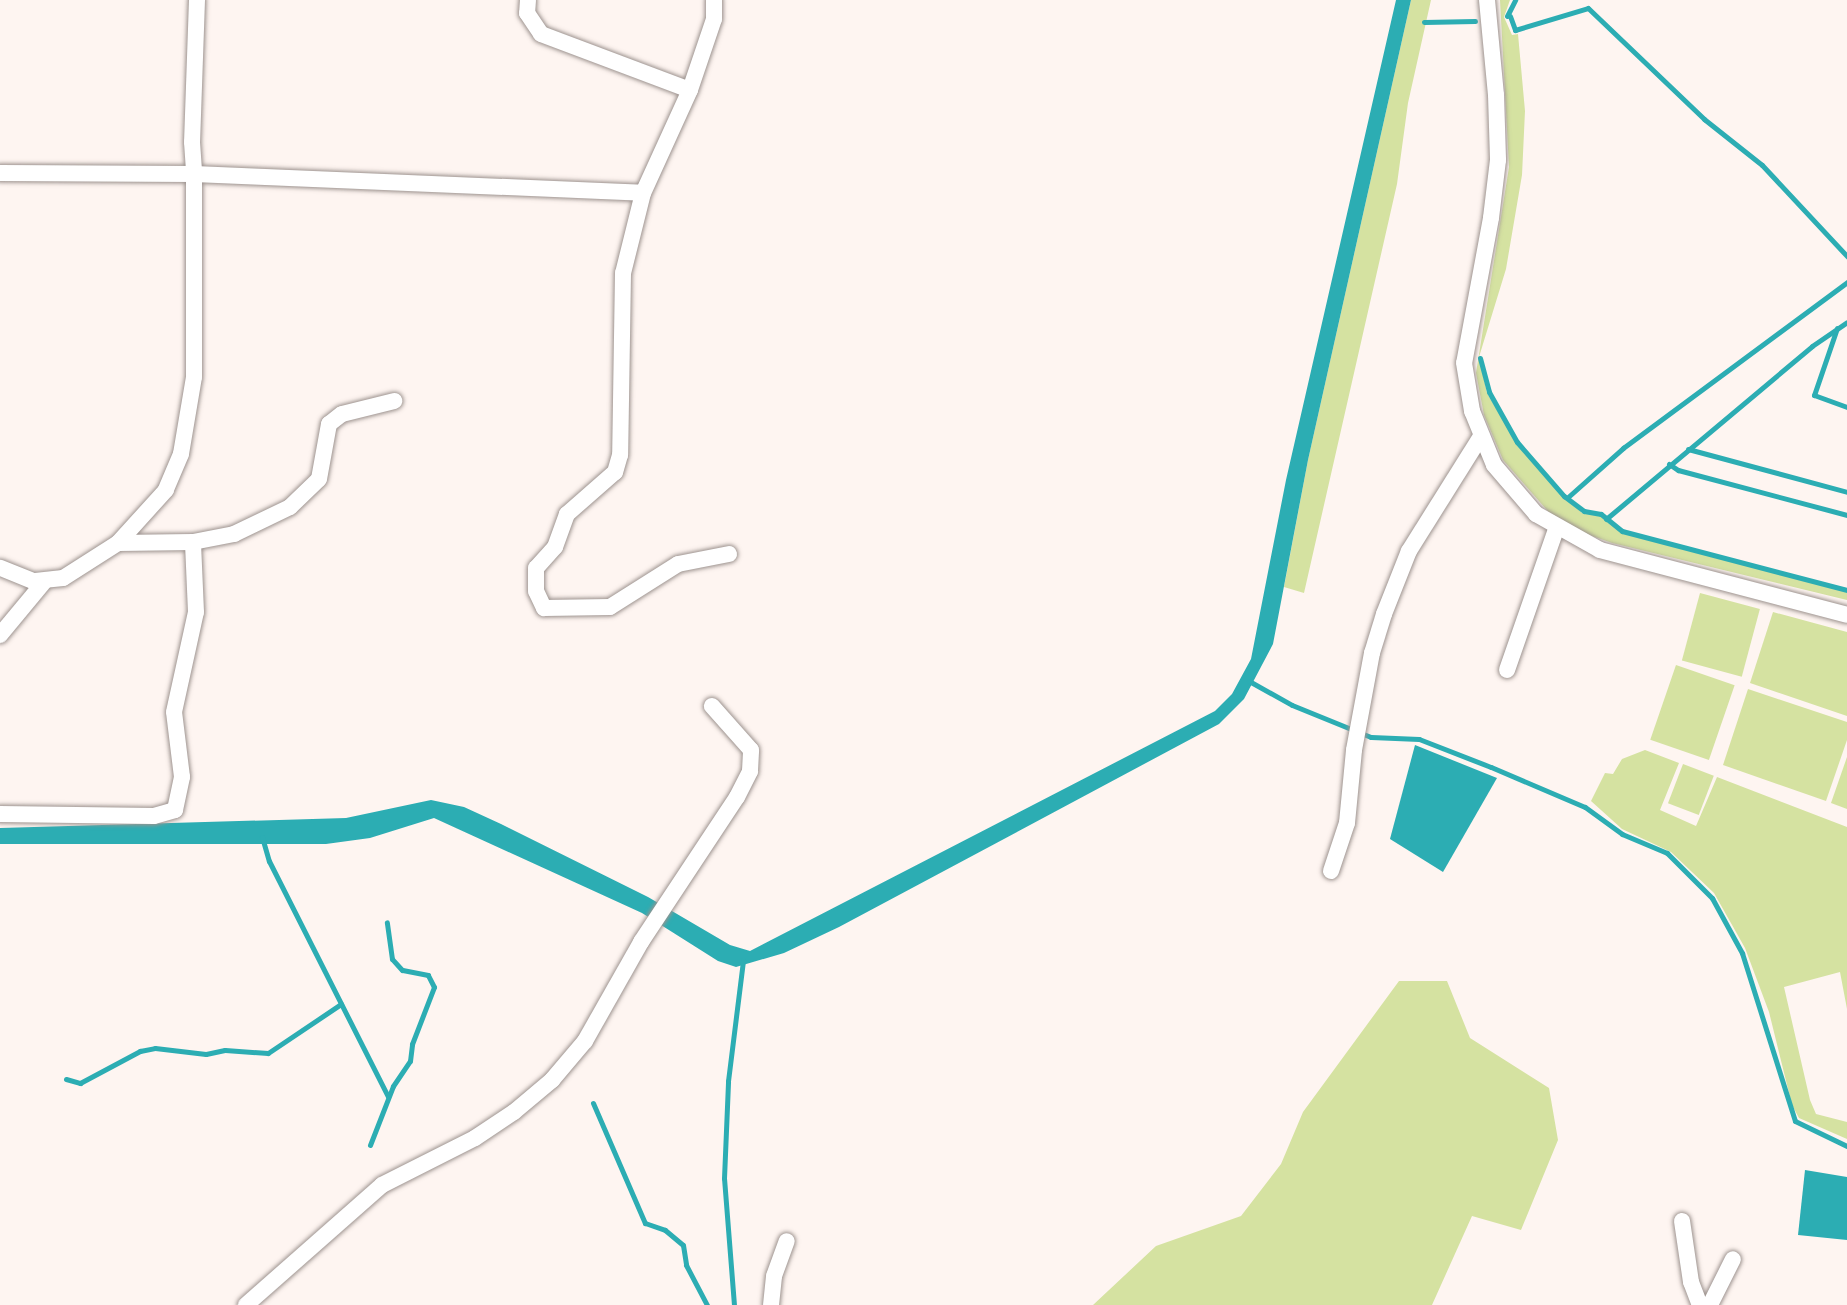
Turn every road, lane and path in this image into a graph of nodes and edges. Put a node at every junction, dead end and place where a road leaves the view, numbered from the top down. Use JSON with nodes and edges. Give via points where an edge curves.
{"nodes":[{"id":1,"x":197,"y":0,"type":"edge"},
{"id":2,"x":528,"y":0,"type":"edge"},
{"id":3,"x":714,"y":0,"type":"edge"},
{"id":4,"x":1486,"y":0,"type":"edge"},
{"id":5,"x":690,"y":90,"type":"junction"},
{"id":6,"x":0,"y":172,"type":"edge"},
{"id":7,"x":194,"y":174,"type":"junction"},
{"id":8,"x":644,"y":194,"type":"junction"},
{"id":9,"x":394,"y":401,"type":"dead end"},
{"id":10,"x":1481,"y":436,"type":"junction"},
{"id":11,"x":1556,"y":529,"type":"junction"},
{"id":12,"x":193,"y":542,"type":"junction"},
{"id":13,"x":118,"y":543,"type":"junction"},
{"id":14,"x":729,"y":554,"type":"dead end"},
{"id":15,"x":0,"y":568,"type":"edge"},
{"id":16,"x":44,"y":582,"type":"junction"},
{"id":17,"x":1847,"y":615,"type":"edge"},
{"id":18,"x":0,"y":635,"type":"edge"},
{"id":19,"x":1507,"y":670,"type":"dead end"},
{"id":20,"x":712,"y":706,"type":"dead end"},
{"id":21,"x":0,"y":814,"type":"edge"},
{"id":22,"x":1331,"y":871,"type":"dead end"},
{"id":23,"x":1682,"y":1221,"type":"dead end"},
{"id":24,"x":787,"y":1241,"type":"dead end"},
{"id":25,"x":1733,"y":1259,"type":"dead end"},
{"id":26,"x":246,"y":1305,"type":"edge"},
{"id":27,"x":771,"y":1305,"type":"edge"},
{"id":28,"x":1700,"y":1305,"type":"edge"},
{"id":29,"x":1710,"y":1305,"type":"edge"}],
"edges":[{"from":1,"to":7,"type":"street"},
{"from":2,"to":5,"type":"street","via":[[526,14],[541,34]]},
{"from":3,"to":5,"type":"street","via":[[714,19]]},
{"from":4,"to":10,"type":"street","via":[[1498,160],[1464,363],[1472,411]]},
{"from":5,"to":8,"type":"street"},
{"from":6,"to":7,"type":"street"},
{"from":7,"to":8,"type":"street"},
{"from":7,"to":13,"type":"street","via":[[194,377],[181,454],[166,490]]},
{"from":8,"to":14,"type":"street","via":[[623,273],[620,455],[615,472],[567,513],[555,546],[536,568],[536,591],[544,608],[610,607],[678,564]]},
{"from":9,"to":12,"type":"street","via":[[342,414],[329,424],[319,479],[290,507],[234,534]]},
{"from":10,"to":11,"type":"street","via":[[1494,465],[1513,490]]},
{"from":10,"to":22,"type":"street","via":[[1409,552],[1384,614],[1372,653],[1354,750],[1347,823]]},
{"from":11,"to":17,"type":"street","via":[[1625,559]]},
{"from":11,"to":19,"type":"street"},
{"from":12,"to":13,"type":"street"},
{"from":12,"to":21,"type":"street","via":[[196,612],[174,711],[182,777],[175,810],[154,816]]},
{"from":13,"to":16,"type":"street","via":[[63,578]]},
{"from":15,"to":16,"type":"street"},
{"from":16,"to":18,"type":"street"},
{"from":20,"to":26,"type":"street","via":[[751,750],[750,771],[737,797],[640,942],[585,1041],[552,1080],[514,1112],[474,1138],[382,1185]]},
{"from":23,"to":28,"type":"street","via":[[1691,1282]]},
{"from":24,"to":27,"type":"street","via":[[774,1276]]},
{"from":25,"to":29,"type":"street"}]}
